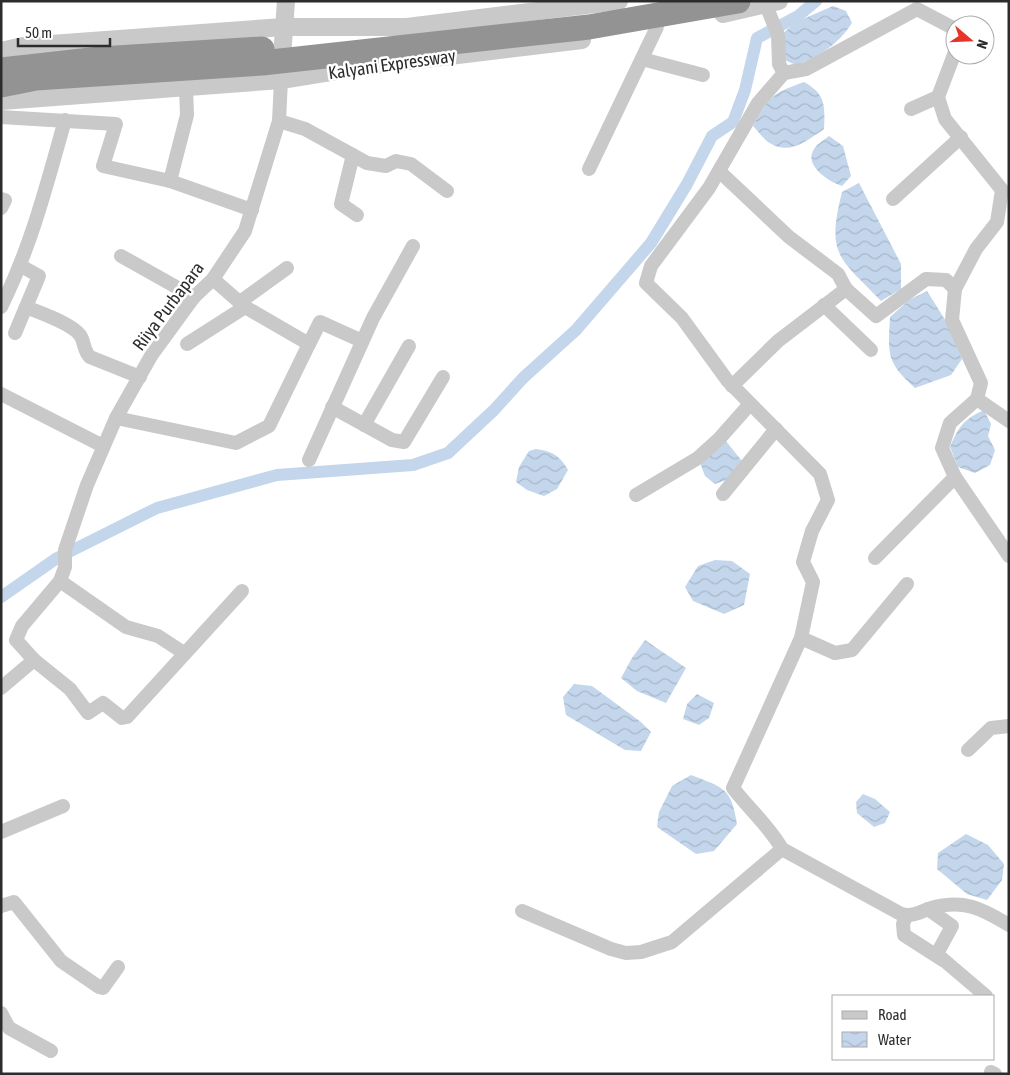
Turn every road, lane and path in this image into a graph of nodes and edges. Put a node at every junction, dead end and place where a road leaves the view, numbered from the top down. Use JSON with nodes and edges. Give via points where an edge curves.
{"nodes":[{"id":1,"x":286,"y":1,"type":"edge"},
{"id":2,"x":619,"y":1,"type":"edge"},
{"id":3,"x":698,"y":1,"type":"edge"},
{"id":4,"x":738,"y":1,"type":"edge"},
{"id":5,"x":773,"y":3,"type":"edge"},
{"id":6,"x":945,"y":24,"type":"edge"},
{"id":7,"x":657,"y":27,"type":"junction"},
{"id":8,"x":283,"y":35,"type":"junction"},
{"id":9,"x":1,"y":50,"type":"edge"},
{"id":10,"x":642,"y":60,"type":"junction"},
{"id":11,"x":950,"y":65,"type":"edge"},
{"id":12,"x":1,"y":70,"type":"edge"},
{"id":13,"x":784,"y":73,"type":"junction"},
{"id":14,"x":703,"y":75,"type":"dead end"},
{"id":15,"x":281,"y":80,"type":"junction"},
{"id":16,"x":1,"y":85,"type":"edge"},
{"id":17,"x":186,"y":88,"type":"junction"},
{"id":18,"x":938,"y":96,"type":"junction"},
{"id":19,"x":1,"y":101,"type":"edge"},
{"id":20,"x":911,"y":109,"type":"dead end"},
{"id":21,"x":1,"y":117,"type":"edge"},
{"id":22,"x":64,"y":120,"type":"junction"},
{"id":23,"x":279,"y":121,"type":"junction"},
{"id":24,"x":961,"y":137,"type":"junction"},
{"id":25,"x":353,"y":155,"type":"junction"},
{"id":26,"x":589,"y":169,"type":"dead end"},
{"id":27,"x":719,"y":171,"type":"junction"},
{"id":28,"x":170,"y":180,"type":"junction"},
{"id":29,"x":1005,"y":190,"type":"edge"},
{"id":30,"x":447,"y":191,"type":"dead end"},
{"id":31,"x":1,"y":199,"type":"edge"},
{"id":32,"x":893,"y":199,"type":"dead end"},
{"id":33,"x":1,"y":208,"type":"edge"},
{"id":34,"x":252,"y":210,"type":"junction"},
{"id":35,"x":357,"y":215,"type":"dead end"},
{"id":36,"x":414,"y":246,"type":"dead end"},
{"id":37,"x":122,"y":256,"type":"dead end"},
{"id":38,"x":21,"y":266,"type":"junction"},
{"id":39,"x":287,"y":268,"type":"dead end"},
{"id":40,"x":214,"y":279,"type":"junction"},
{"id":41,"x":6,"y":284,"type":"edge"},
{"id":42,"x":846,"y":288,"type":"junction"},
{"id":43,"x":955,"y":289,"type":"junction"},
{"id":44,"x":194,"y":297,"type":"junction"},
{"id":45,"x":243,"y":305,"type":"junction"},
{"id":46,"x":824,"y":305,"type":"junction"},
{"id":47,"x":1,"y":307,"type":"edge"},
{"id":48,"x":26,"y":307,"type":"junction"},
{"id":49,"x":15,"y":333,"type":"dead end"},
{"id":50,"x":362,"y":341,"type":"junction"},
{"id":51,"x":187,"y":344,"type":"dead end"},
{"id":52,"x":309,"y":344,"type":"junction"},
{"id":53,"x":409,"y":346,"type":"dead end"},
{"id":54,"x":871,"y":350,"type":"dead end"},
{"id":55,"x":140,"y":377,"type":"junction"},
{"id":56,"x":443,"y":377,"type":"dead end"},
{"id":57,"x":732,"y":386,"type":"junction"},
{"id":58,"x":1,"y":394,"type":"edge"},
{"id":59,"x":977,"y":400,"type":"junction"},
{"id":60,"x":750,"y":404,"type":"junction"},
{"id":61,"x":332,"y":407,"type":"junction"},
{"id":62,"x":116,"y":418,"type":"junction"},
{"id":63,"x":1009,"y":421,"type":"edge"},
{"id":64,"x":364,"y":425,"type":"junction"},
{"id":65,"x":776,"y":429,"type":"junction"},
{"id":66,"x":103,"y":446,"type":"junction"},
{"id":67,"x":309,"y":460,"type":"dead end"},
{"id":68,"x":954,"y":477,"type":"junction"},
{"id":69,"x":723,"y":494,"type":"dead end"},
{"id":70,"x":636,"y":495,"type":"dead end"},
{"id":71,"x":1009,"y":556,"type":"edge"},
{"id":72,"x":875,"y":558,"type":"dead end"},
{"id":73,"x":60,"y":581,"type":"junction"},
{"id":74,"x":907,"y":584,"type":"dead end"},
{"id":75,"x":242,"y":591,"type":"dead end"},
{"id":76,"x":801,"y":638,"type":"junction"},
{"id":77,"x":184,"y":653,"type":"junction"},
{"id":78,"x":34,"y":660,"type":"junction"},
{"id":79,"x":1,"y":688,"type":"edge"},
{"id":80,"x":1009,"y":726,"type":"edge"},
{"id":81,"x":968,"y":750,"type":"dead end"},
{"id":82,"x":63,"y":806,"type":"dead end"},
{"id":83,"x":1,"y":832,"type":"edge"},
{"id":84,"x":782,"y":849,"type":"junction"},
{"id":85,"x":1,"y":906,"type":"edge"},
{"id":86,"x":928,"y":909,"type":"junction"},
{"id":87,"x":522,"y":911,"type":"dead end"},
{"id":88,"x":906,"y":916,"type":"junction"},
{"id":89,"x":1009,"y":925,"type":"edge"},
{"id":90,"x":943,"y":960,"type":"junction"},
{"id":91,"x":118,"y":967,"type":"dead end"},
{"id":92,"x":985,"y":995,"type":"edge"},
{"id":93,"x":1,"y":1013,"type":"edge"},
{"id":94,"x":51,"y":1051,"type":"dead end"}],
"edges":[{"from":1,"to":8,"type":"street"},
{"from":2,"to":8,"type":"street","name":"Kalyani Expressway","via":[[406,27]]},
{"from":3,"to":12,"type":"highway","name":"Kalyani Expressway","via":[[591,21],[429,37],[100,58]]},
{"from":4,"to":16,"type":"highway","name":"Kalyani Expressway","bridge":true,"via":[[589,27],[262,63],[36,78]]},
{"from":5,"to":7,"type":"street","name":"Kalyani Expressway"},
{"from":5,"to":13,"type":"street","via":[[779,64]]},
{"from":6,"to":13,"type":"street","via":[[917,9],[806,69]]},
{"from":7,"to":10,"type":"street"},
{"from":7,"to":15,"type":"street","name":"Kalyani Expressway","via":[[585,40],[368,66]]},
{"from":8,"to":9,"type":"street","name":"Kalyani Expressway","via":[[23,46]]},
{"from":8,"to":15,"type":"street"},
{"from":10,"to":14,"type":"street"},
{"from":10,"to":26,"type":"street"},
{"from":11,"to":18,"type":"street"},
{"from":13,"to":27,"type":"street","via":[[758,102]]},
{"from":15,"to":17,"type":"street","name":"Kalyani Expressway"},
{"from":15,"to":23,"type":"street","name":"Riiya Purbapara"},
{"from":17,"to":19,"type":"street","name":"Kalyani Expressway"},
{"from":17,"to":28,"type":"street","via":[[187,115]]},
{"from":18,"to":20,"type":"street"},
{"from":18,"to":24,"type":"street","via":[[945,119]]},
{"from":21,"to":22,"type":"street"},
{"from":22,"to":28,"type":"street","via":[[116,124],[103,166]]},
{"from":22,"to":38,"type":"street","via":[[32,238]]},
{"from":23,"to":25,"type":"street","via":[[305,129]]},
{"from":23,"to":34,"type":"street","name":"Riiya Purbapara"},
{"from":24,"to":29,"type":"street"},
{"from":24,"to":32,"type":"street"},
{"from":25,"to":30,"type":"street","via":[[367,163],[386,166],[396,161],[411,164]]},
{"from":25,"to":35,"type":"street","via":[[340,204]]},
{"from":27,"to":42,"type":"street","via":[[789,237],[838,274]]},
{"from":27,"to":57,"type":"street","via":[[651,266],[646,283],[682,318]]},
{"from":28,"to":34,"type":"street"},
{"from":29,"to":43,"type":"street","via":[[997,222],[976,249]]},
{"from":31,"to":33,"type":"street","via":[[5,200]]},
{"from":34,"to":40,"type":"street","name":"Riiya Purbapara","via":[[245,231]]},
{"from":36,"to":50,"type":"street"},
{"from":37,"to":44,"type":"street"},
{"from":38,"to":41,"type":"street"},
{"from":38,"to":48,"type":"street","via":[[39,276]]},
{"from":39,"to":45,"type":"street"},
{"from":40,"to":44,"type":"street","name":"Riiya Purbapara"},
{"from":40,"to":45,"type":"street"},
{"from":41,"to":47,"type":"street"},
{"from":42,"to":43,"type":"street","via":[[876,316],[926,279],[946,280]]},
{"from":42,"to":46,"type":"street"},
{"from":43,"to":59,"type":"street","via":[[952,320],[981,383]]},
{"from":44,"to":55,"type":"street","name":"Riiya Purbapara","via":[[151,356]]},
{"from":45,"to":51,"type":"street"},
{"from":45,"to":52,"type":"street"},
{"from":46,"to":54,"type":"street"},
{"from":46,"to":57,"type":"street","via":[[778,341]]},
{"from":48,"to":49,"type":"street"},
{"from":48,"to":55,"type":"street","via":[[80,334],[90,357]]},
{"from":50,"to":52,"type":"street","via":[[320,322]]},
{"from":50,"to":61,"type":"street"},
{"from":52,"to":62,"type":"street","via":[[269,426],[236,443]]},
{"from":53,"to":64,"type":"street"},
{"from":55,"to":62,"type":"street","name":"Riiya Purbapara"},
{"from":56,"to":64,"type":"street","via":[[404,442]]},
{"from":57,"to":60,"type":"street"},
{"from":58,"to":66,"type":"street"},
{"from":59,"to":63,"type":"street"},
{"from":59,"to":68,"type":"street","via":[[950,423],[942,448]]},
{"from":60,"to":65,"type":"street"},
{"from":60,"to":70,"type":"street","via":[[698,458]]},
{"from":61,"to":64,"type":"street"},
{"from":61,"to":67,"type":"street"},
{"from":62,"to":66,"type":"street","name":"Riiya Purbapara"},
{"from":65,"to":69,"type":"street"},
{"from":65,"to":76,"type":"street","via":[[820,474],[828,500],[812,531],[802,562],[813,582]]},
{"from":66,"to":73,"type":"street","name":"Riiya Purbapara","via":[[86,485],[65,550],[65,567]]},
{"from":68,"to":71,"type":"street"},
{"from":68,"to":72,"type":"street"},
{"from":73,"to":77,"type":"street","via":[[126,627],[158,636]]},
{"from":73,"to":78,"type":"street","via":[[16,636]]},
{"from":74,"to":76,"type":"street","via":[[852,650],[834,653]]},
{"from":75,"to":77,"type":"street"},
{"from":76,"to":84,"type":"street","via":[[733,788]]},
{"from":77,"to":78,"type":"street","via":[[124,718],[103,703],[88,713],[70,689]]},
{"from":78,"to":79,"type":"street"},
{"from":80,"to":81,"type":"street","via":[[991,728]]},
{"from":82,"to":83,"type":"street"},
{"from":84,"to":87,"type":"street","via":[[684,934],[660,948],[626,953],[611,949]]},
{"from":84,"to":88,"type":"street"},
{"from":85,"to":91,"type":"street","via":[[14,902],[62,961],[99,987],[103,988]]},
{"from":86,"to":88,"type":"street"},
{"from":86,"to":89,"type":"street","via":[[964,904],[988,912]]},
{"from":86,"to":90,"type":"street","via":[[952,926],[939,950]]},
{"from":88,"to":90,"type":"street","via":[[904,935]]},
{"from":90,"to":92,"type":"street"},
{"from":93,"to":94,"type":"street","via":[[9,1028]]}]}
